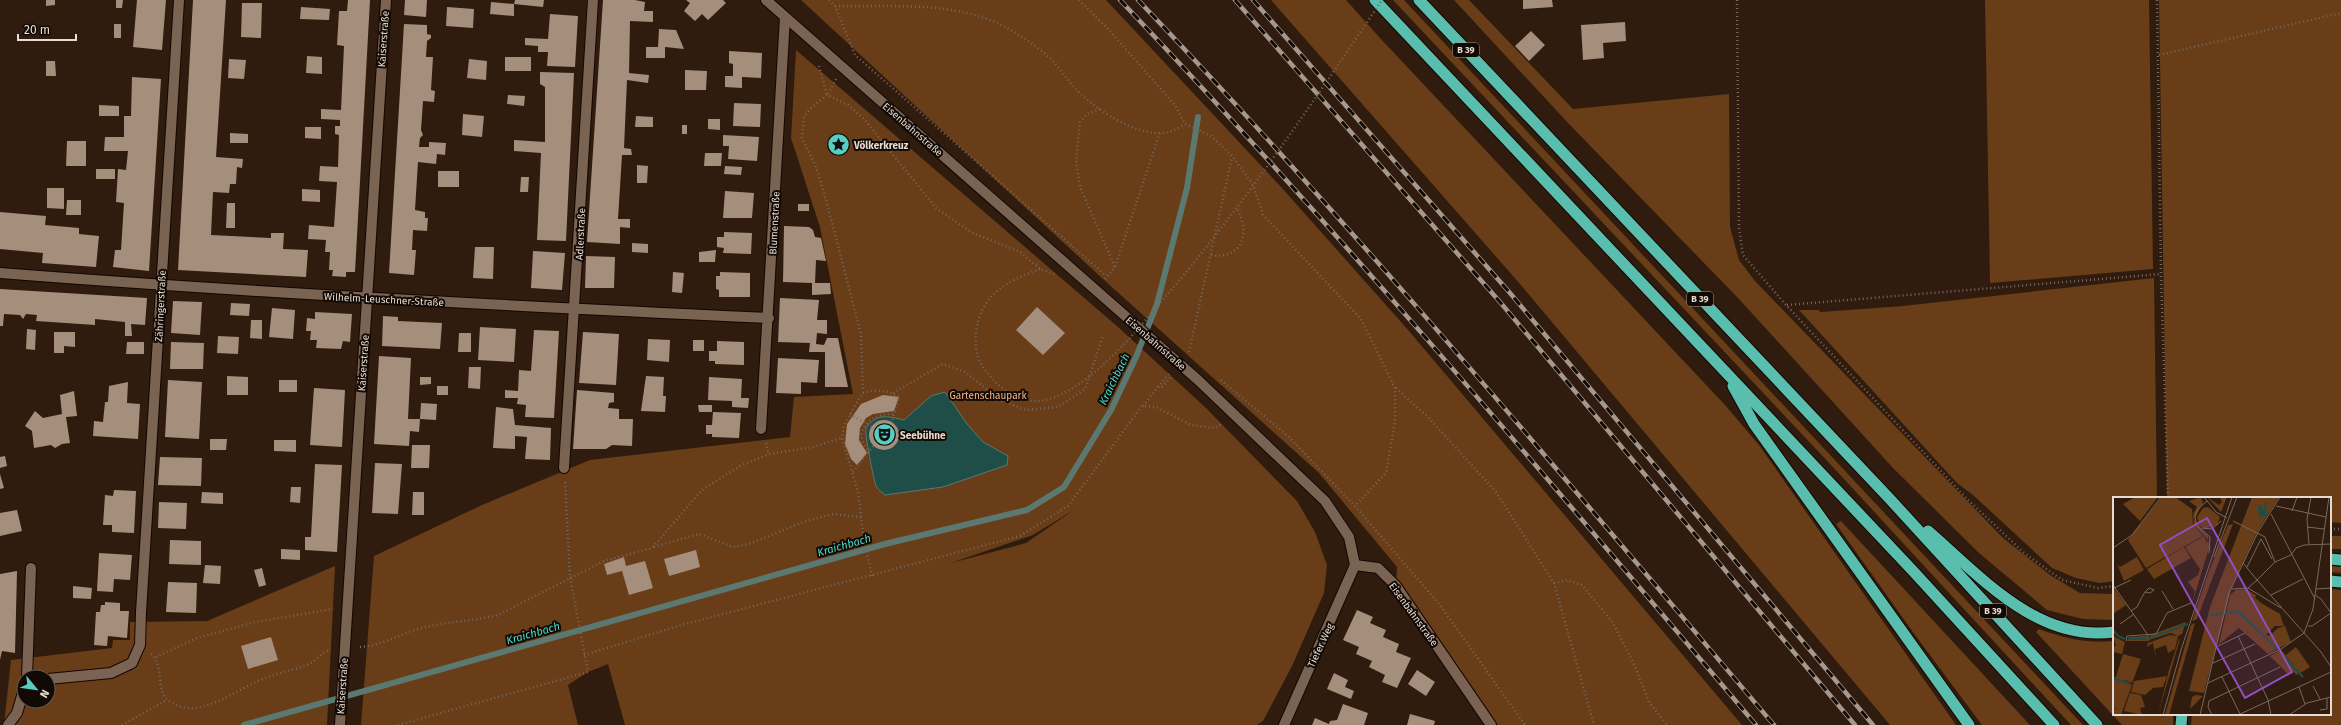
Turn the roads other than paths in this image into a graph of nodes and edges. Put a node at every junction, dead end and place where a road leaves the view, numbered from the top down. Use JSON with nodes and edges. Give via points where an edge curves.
{"nodes":[{"id":1,"x":179,"y":0,"type":"edge"},
{"id":2,"x":386,"y":0,"type":"edge"},
{"id":3,"x":593,"y":0,"type":"edge"},
{"id":4,"x":766,"y":0,"type":"edge"},
{"id":5,"x":1375,"y":0,"type":"edge"},
{"id":6,"x":1419,"y":0,"type":"edge"},
{"id":7,"x":785,"y":17,"type":"junction"},
{"id":8,"x":0,"y":273,"type":"edge"},
{"id":9,"x":161,"y":286,"type":"junction"},
{"id":10,"x":367,"y":298,"type":"junction"},
{"id":11,"x":575,"y":309,"type":"junction"},
{"id":12,"x":768,"y":318,"type":"junction"},
{"id":13,"x":1725,"y":372,"type":"junction"},
{"id":14,"x":760,"y":429,"type":"dead end"},
{"id":15,"x":564,"y":468,"type":"road end"},
{"id":16,"x":1888,"y":497,"type":"junction"},
{"id":17,"x":2331,"y":559,"type":"edge"},
{"id":18,"x":2341,"y":560,"type":"edge"},
{"id":19,"x":1355,"y":565,"type":"junction"},
{"id":20,"x":31,"y":568,"type":"dead end"},
{"id":21,"x":2331,"y":581,"type":"edge"},
{"id":22,"x":2341,"y":582,"type":"edge"},
{"id":23,"x":2113,"y":632,"type":"edge"},
{"id":24,"x":27,"y":669,"type":"edge"},
{"id":25,"x":56,"y":679,"type":"edge"},
{"id":26,"x":18,"y":709,"type":"edge"},
{"id":27,"x":2182,"y":715,"type":"edge"},
{"id":28,"x":8,"y":725,"type":"edge"},
{"id":29,"x":340,"y":725,"type":"edge"},
{"id":30,"x":1284,"y":725,"type":"edge"},
{"id":31,"x":1491,"y":725,"type":"edge"},
{"id":32,"x":1969,"y":725,"type":"edge"},
{"id":33,"x":2054,"y":725,"type":"edge"},
{"id":34,"x":2097,"y":725,"type":"edge"},
{"id":35,"x":2181,"y":725,"type":"edge"}],
"edges":[{"from":1,"to":9,"type":"street","name":"Zähringerstraße"},
{"from":2,"to":10,"type":"street","name":"Kaiserstraße"},
{"from":3,"to":11,"type":"street","name":"Adlerstraße"},
{"from":4,"to":7,"type":"street","name":"Eisenbahnstraße"},
{"from":5,"to":13,"type":"highway"},
{"from":6,"to":16,"type":"highway","number":"B 39"},
{"from":7,"to":12,"type":"street","name":"Blumenstraße"},
{"from":7,"to":19,"type":"street","name":"Eisenbahnstraße","via":[[1168,354],[1325,501],[1349,536]]},
{"from":8,"to":9,"type":"street","name":"Wilhelm-Leuschner-Straße"},
{"from":9,"to":10,"type":"street","name":"Wilhelm-Leuschner-Straße"},
{"from":9,"to":25,"type":"street","name":"Zähringerstraße","via":[[140,645],[132,663],[111,673]]},
{"from":10,"to":11,"type":"street","name":"Wilhelm-Leuschner-Straße"},
{"from":10,"to":29,"type":"street","name":"Kaiserstraße"},
{"from":11,"to":12,"type":"street","name":"Wilhelm-Leuschner-Straße"},
{"from":11,"to":15,"type":"street","name":"Adlerstraße"},
{"from":12,"to":14,"type":"street","name":"Blumenstraße"},
{"from":13,"to":32,"type":"highway","via":[[1754,424]]},
{"from":13,"to":33,"type":"highway"},
{"from":16,"to":23,"type":"highway","via":[[2013,604],[2032,616],[2052,625],[2071,629]]},
{"from":16,"to":34,"type":"highway","number":"B 39"},
{"from":17,"to":18,"type":"highway"},
{"from":19,"to":30,"type":"street","name":"Tiefer Weg"},
{"from":19,"to":31,"type":"street","name":"Eisenbahnstraße","via":[[1378,568],[1396,586]]},
{"from":20,"to":24,"type":"street"},
{"from":21,"to":22,"type":"highway"},
{"from":26,"to":28,"type":"street"},
{"from":27,"to":35,"type":"highway"}]}
